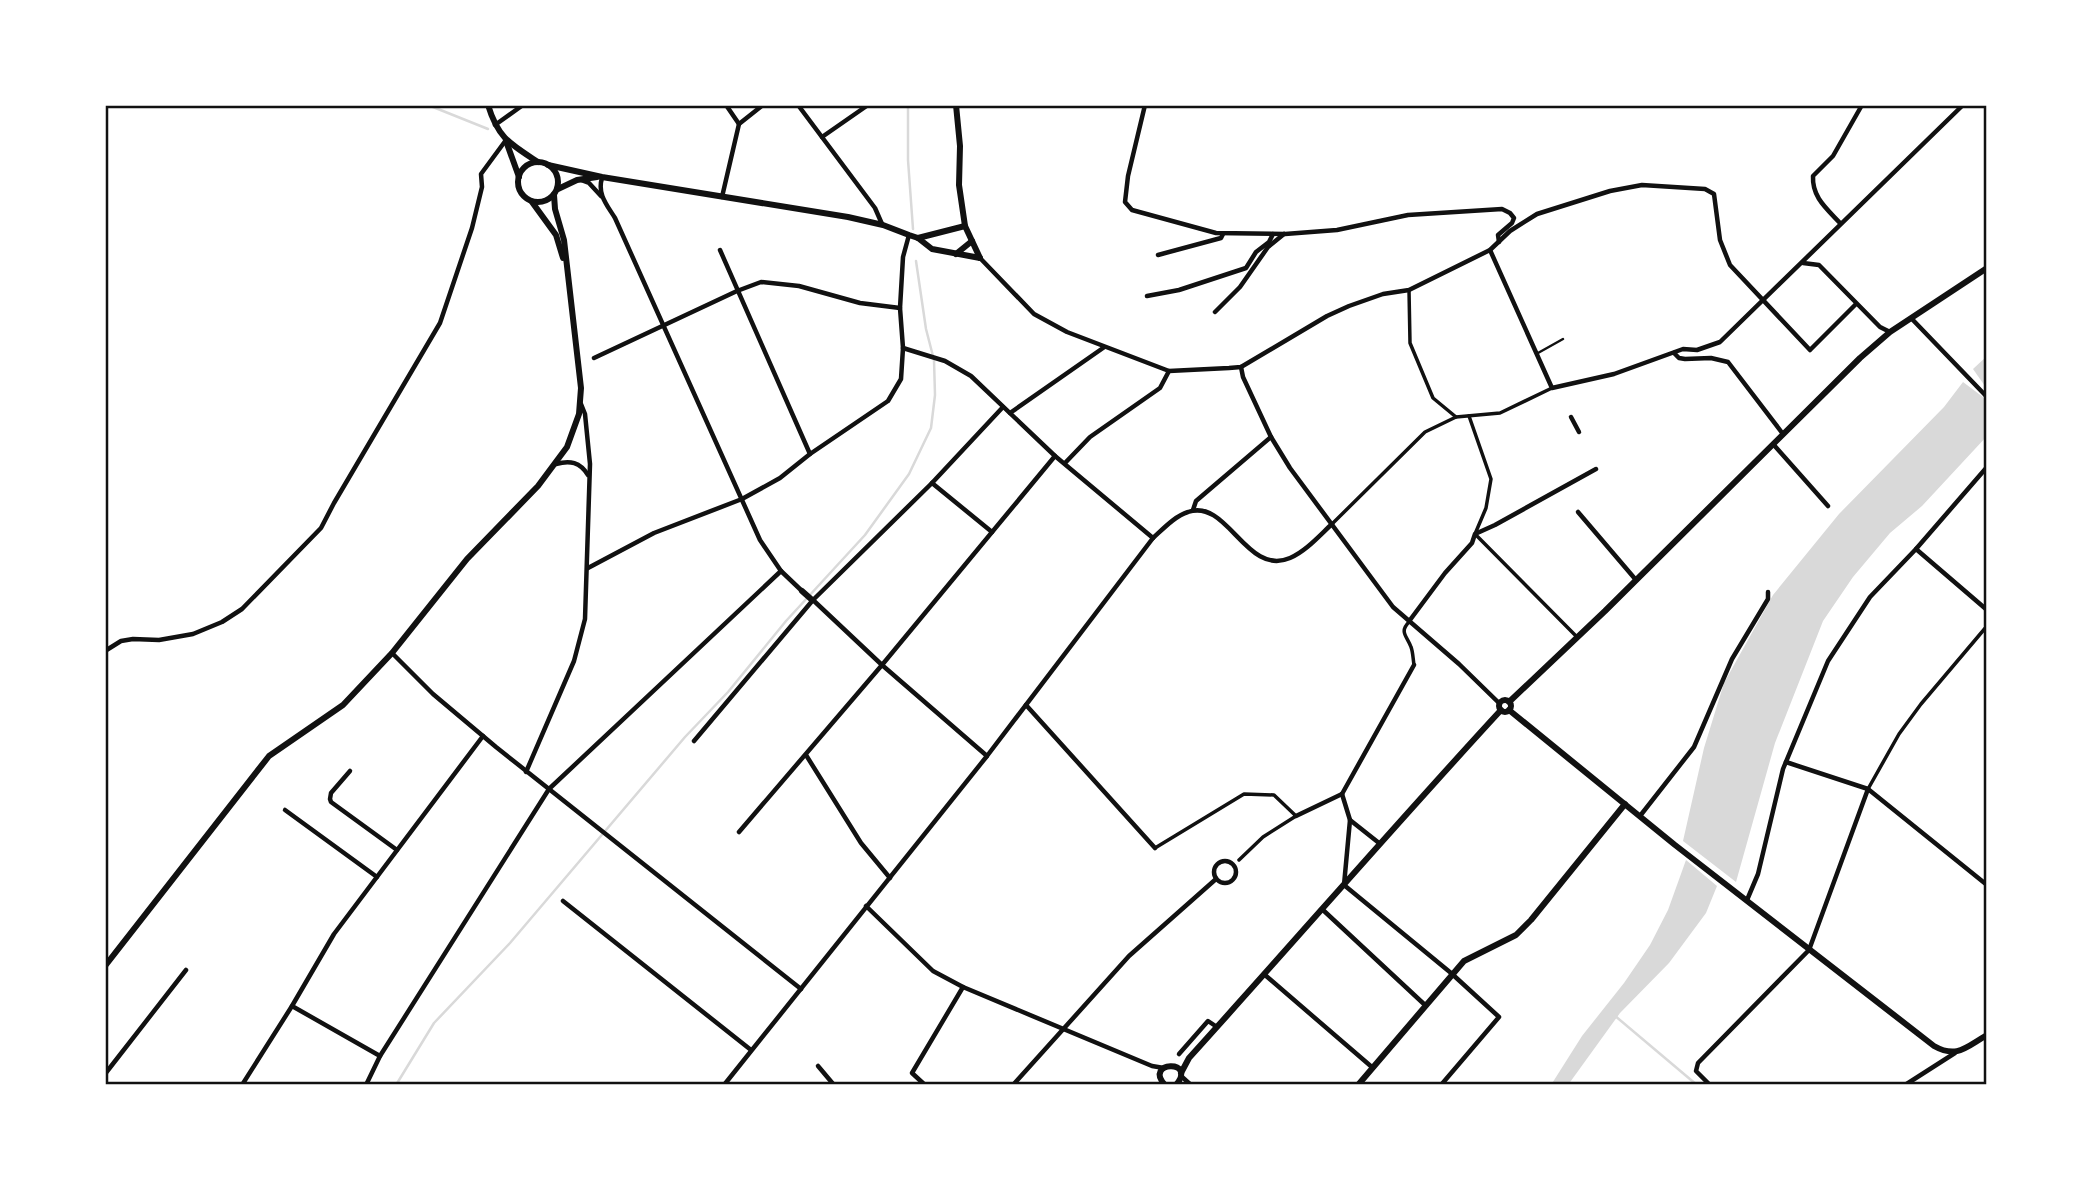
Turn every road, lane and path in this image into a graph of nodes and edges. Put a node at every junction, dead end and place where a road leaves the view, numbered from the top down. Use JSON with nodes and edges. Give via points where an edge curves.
{"nodes":[{"id":1,"x":488,"y":105,"type":"edge"},
{"id":2,"x":523,"y":105,"type":"edge"},
{"id":3,"x":726,"y":105,"type":"edge"},
{"id":4,"x":762,"y":105,"type":"edge"},
{"id":5,"x":798,"y":105,"type":"edge"},
{"id":6,"x":868,"y":105,"type":"edge"},
{"id":7,"x":956,"y":105,"type":"edge"},
{"id":8,"x":1145,"y":105,"type":"edge"},
{"id":9,"x":1862,"y":105,"type":"edge"},
{"id":10,"x":1963,"y":105,"type":"edge"},
{"id":11,"x":739,"y":124,"type":"junction"},
{"id":12,"x":494,"y":125,"type":"junction"},
{"id":13,"x":822,"y":137,"type":"junction"},
{"id":14,"x":506,"y":140,"type":"junction"},
{"id":15,"x":538,"y":162,"type":"junction"},
{"id":16,"x":548,"y":165,"type":"junction"},
{"id":17,"x":519,"y":177,"type":"junction"},
{"id":18,"x":602,"y":177,"type":"junction"},
{"id":19,"x":579,"y":180,"type":"junction"},
{"id":20,"x":556,"y":192,"type":"junction"},
{"id":21,"x":602,"y":197,"type":"junction"},
{"id":22,"x":722,"y":197,"type":"junction"},
{"id":23,"x":532,"y":202,"type":"junction"},
{"id":24,"x":1840,"y":223,"type":"junction"},
{"id":25,"x":883,"y":225,"type":"junction"},
{"id":26,"x":965,"y":226,"type":"junction"},
{"id":27,"x":1223,"y":233,"type":"junction"},
{"id":28,"x":1273,"y":234,"type":"junction"},
{"id":29,"x":1285,"y":234,"type":"junction"},
{"id":30,"x":909,"y":235,"type":"junction"},
{"id":31,"x":918,"y":238,"type":"junction"},
{"id":32,"x":972,"y":241,"type":"junction"},
{"id":33,"x":1499,"y":242,"type":"junction"},
{"id":34,"x":720,"y":250,"type":"dead end"},
{"id":35,"x":1490,"y":250,"type":"junction"},
{"id":36,"x":956,"y":254,"type":"junction"},
{"id":37,"x":1158,"y":255,"type":"dead end"},
{"id":38,"x":980,"y":258,"type":"junction"},
{"id":39,"x":1803,"y":263,"type":"junction"},
{"id":40,"x":1987,"y":268,"type":"edge"},
{"id":41,"x":567,"y":270,"type":"junction"},
{"id":42,"x":1409,"y":290,"type":"junction"},
{"id":43,"x":737,"y":291,"type":"junction"},
{"id":44,"x":1147,"y":296,"type":"dead end"},
{"id":45,"x":1763,"y":301,"type":"junction"},
{"id":46,"x":1856,"y":304,"type":"junction"},
{"id":47,"x":900,"y":308,"type":"junction"},
{"id":48,"x":1215,"y":312,"type":"dead end"},
{"id":49,"x":1911,"y":318,"type":"junction"},
{"id":50,"x":663,"y":325,"type":"junction"},
{"id":51,"x":1890,"y":332,"type":"junction"},
{"id":52,"x":1563,"y":339,"type":"dead end"},
{"id":53,"x":903,"y":348,"type":"junction"},
{"id":54,"x":1103,"y":348,"type":"junction"},
{"id":55,"x":1537,"y":353,"type":"junction"},
{"id":56,"x":1674,"y":353,"type":"junction"},
{"id":57,"x":594,"y":358,"type":"dead end"},
{"id":58,"x":1241,"y":367,"type":"junction"},
{"id":59,"x":1169,"y":371,"type":"junction"},
{"id":60,"x":1552,"y":388,"type":"junction"},
{"id":61,"x":1987,"y":397,"type":"edge"},
{"id":62,"x":581,"y":404,"type":"junction"},
{"id":63,"x":1003,"y":407,"type":"junction"},
{"id":64,"x":1010,"y":413,"type":"junction"},
{"id":65,"x":1469,"y":416,"type":"junction"},
{"id":66,"x":1456,"y":417,"type":"junction"},
{"id":67,"x":1571,"y":417,"type":"dead end"},
{"id":68,"x":1579,"y":432,"type":"dead end"},
{"id":69,"x":1783,"y":434,"type":"junction"},
{"id":70,"x":1271,"y":437,"type":"junction"},
{"id":71,"x":1772,"y":444,"type":"junction"},
{"id":72,"x":810,"y":454,"type":"junction"},
{"id":73,"x":1055,"y":456,"type":"junction"},
{"id":74,"x":1065,"y":463,"type":"junction"},
{"id":75,"x":556,"y":464,"type":"junction"},
{"id":76,"x":1987,"y":467,"type":"edge"},
{"id":77,"x":1596,"y":469,"type":"dead end"},
{"id":78,"x":590,"y":478,"type":"junction"},
{"id":79,"x":932,"y":483,"type":"junction"},
{"id":80,"x":741,"y":499,"type":"junction"},
{"id":81,"x":1828,"y":506,"type":"dead end"},
{"id":82,"x":1193,"y":510,"type":"junction"},
{"id":83,"x":1578,"y":512,"type":"dead end"},
{"id":84,"x":1332,"y":524,"type":"junction"},
{"id":85,"x":992,"y":532,"type":"junction"},
{"id":86,"x":1475,"y":534,"type":"junction"},
{"id":87,"x":1153,"y":538,"type":"junction"},
{"id":88,"x":1916,"y":549,"type":"junction"},
{"id":89,"x":588,"y":568,"type":"junction"},
{"id":90,"x":781,"y":571,"type":"junction"},
{"id":91,"x":1636,"y":580,"type":"junction"},
{"id":92,"x":803,"y":591,"type":"joint"},
{"id":93,"x":1768,"y":592,"type":"dead end"},
{"id":94,"x":812,"y":599,"type":"junction"},
{"id":95,"x":1987,"y":610,"type":"edge"},
{"id":96,"x":1410,"y":620,"type":"junction"},
{"id":97,"x":1987,"y":626,"type":"edge"},
{"id":98,"x":1577,"y":637,"type":"junction"},
{"id":99,"x":105,"y":651,"type":"edge"},
{"id":100,"x":392,"y":653,"type":"junction"},
{"id":101,"x":1414,"y":664,"type":"joint"},
{"id":102,"x":882,"y":665,"type":"junction"},
{"id":103,"x":1026,"y":705,"type":"junction"},
{"id":104,"x":1509,"y":706,"type":"junction"},
{"id":105,"x":1500,"y":707,"type":"junction"},
{"id":106,"x":483,"y":736,"type":"junction"},
{"id":107,"x":694,"y":741,"type":"dead end"},
{"id":108,"x":806,"y":755,"type":"junction"},
{"id":109,"x":987,"y":756,"type":"junction"},
{"id":110,"x":1786,"y":762,"type":"junction"},
{"id":111,"x":350,"y":771,"type":"dead end"},
{"id":112,"x":526,"y":772,"type":"junction"},
{"id":113,"x":549,"y":789,"type":"junction"},
{"id":114,"x":1868,"y":789,"type":"junction"},
{"id":115,"x":1342,"y":794,"type":"junction"},
{"id":116,"x":1625,"y":804,"type":"junction"},
{"id":117,"x":285,"y":810,"type":"dead end"},
{"id":118,"x":1296,"y":816,"type":"junction"},
{"id":119,"x":1640,"y":816,"type":"junction"},
{"id":120,"x":1350,"y":820,"type":"junction"},
{"id":121,"x":739,"y":832,"type":"dead end"},
{"id":122,"x":1379,"y":843,"type":"junction"},
{"id":123,"x":1155,"y":848,"type":"joint"},
{"id":124,"x":397,"y":850,"type":"junction"},
{"id":125,"x":1238,"y":860,"type":"dead end"},
{"id":126,"x":377,"y":877,"type":"junction"},
{"id":127,"x":890,"y":878,"type":"junction"},
{"id":128,"x":1216,"y":879,"type":"junction"},
{"id":129,"x":1344,"y":885,"type":"junction"},
{"id":130,"x":1987,"y":885,"type":"edge"},
{"id":131,"x":1747,"y":900,"type":"junction"},
{"id":132,"x":563,"y":901,"type":"dead end"},
{"id":133,"x":866,"y":906,"type":"junction"},
{"id":134,"x":1324,"y":910,"type":"junction"},
{"id":135,"x":1809,"y":950,"type":"junction"},
{"id":136,"x":105,"y":966,"type":"edge"},
{"id":137,"x":186,"y":970,"type":"dead end"},
{"id":138,"x":1451,"y":973,"type":"junction"},
{"id":139,"x":1265,"y":975,"type":"junction"},
{"id":140,"x":963,"y":987,"type":"junction"},
{"id":141,"x":801,"y":989,"type":"junction"},
{"id":142,"x":1425,"y":1005,"type":"junction"},
{"id":143,"x":292,"y":1006,"type":"junction"},
{"id":144,"x":1217,"y":1027,"type":"junction"},
{"id":145,"x":1063,"y":1031,"type":"junction"},
{"id":146,"x":1987,"y":1035,"type":"edge"},
{"id":147,"x":751,"y":1050,"type":"junction"},
{"id":148,"x":1955,"y":1053,"type":"junction"},
{"id":149,"x":1179,"y":1054,"type":"dead end"},
{"id":150,"x":380,"y":1056,"type":"junction"},
{"id":151,"x":1189,"y":1058,"type":"junction"},
{"id":152,"x":818,"y":1066,"type":"dead end"},
{"id":153,"x":1152,"y":1066,"type":"junction"},
{"id":154,"x":1167,"y":1066,"type":"junction"},
{"id":155,"x":1373,"y":1068,"type":"junction"},
{"id":156,"x":105,"y":1074,"type":"edge"},
{"id":157,"x":1181,"y":1074,"type":"junction"},
{"id":158,"x":1162,"y":1082,"type":"edge"},
{"id":159,"x":242,"y":1085,"type":"edge"},
{"id":160,"x":366,"y":1085,"type":"edge"},
{"id":161,"x":724,"y":1085,"type":"edge"},
{"id":162,"x":834,"y":1085,"type":"edge"},
{"id":163,"x":925,"y":1085,"type":"edge"},
{"id":164,"x":1013,"y":1085,"type":"edge"},
{"id":165,"x":1176,"y":1085,"type":"edge"},
{"id":166,"x":1182,"y":1085,"type":"edge"},
{"id":167,"x":1191,"y":1085,"type":"edge"},
{"id":168,"x":1358,"y":1085,"type":"edge"},
{"id":169,"x":1441,"y":1085,"type":"edge"},
{"id":170,"x":1710,"y":1085,"type":"edge"},
{"id":171,"x":1905,"y":1085,"type":"edge"}],
"edges":[{"from":1,"to":12,"type":"street"},
{"from":2,"to":12,"type":"street"},
{"from":3,"to":11,"type":"street"},
{"from":4,"to":11,"type":"street"},
{"from":5,"to":13,"type":"street"},
{"from":6,"to":13,"type":"street"},
{"from":7,"to":26,"type":"street","via":[[958,185]]},
{"from":8,"to":27,"type":"street","via":[[1125,202],[1132,211]]},
{"from":9,"to":24,"type":"street","via":[[1833,156],[1813,176],[1817,198]]},
{"from":10,"to":24,"type":"street"},
{"from":11,"to":22,"type":"street"},
{"from":12,"to":14,"type":"street"},
{"from":13,"to":25,"type":"street","via":[[876,208]]},
{"from":14,"to":15,"type":"street"},
{"from":14,"to":17,"type":"street"},
{"from":14,"to":99,"type":"street","via":[[481,174],[472,228],[440,323],[321,528],[259,594],[222,622],[193,634],[121,641]]},
{"from":15,"to":16,"type":"street"},
{"from":15,"to":17,"type":"street","via":[[526,166]]},
{"from":16,"to":18,"type":"street"},
{"from":16,"to":20,"type":"street","via":[[557,175]]},
{"from":17,"to":23,"type":"street","via":[[522,195]]},
{"from":18,"to":19,"type":"street"},
{"from":18,"to":21,"type":"street"},
{"from":18,"to":22,"type":"street"},
{"from":19,"to":20,"type":"street"},
{"from":19,"to":21,"type":"street","via":[[589,183]]},
{"from":20,"to":23,"type":"street","via":[[544,202]]},
{"from":20,"to":41,"type":"street"},
{"from":21,"to":50,"type":"street"},
{"from":22,"to":25,"type":"street"},
{"from":23,"to":41,"type":"street","via":[[556,235]]},
{"from":24,"to":39,"type":"street"},
{"from":25,"to":30,"type":"street"},
{"from":26,"to":31,"type":"street"},
{"from":26,"to":32,"type":"street"},
{"from":27,"to":28,"type":"street"},
{"from":27,"to":37,"type":"street","via":[[1221,238]]},
{"from":28,"to":29,"type":"street"},
{"from":28,"to":44,"type":"street","via":[[1247,268]]},
{"from":29,"to":33,"type":"street","via":[[1337,230],[1408,215],[1502,209],[1514,218],[1499,235]]},
{"from":29,"to":48,"type":"street","via":[[1268,247],[1240,287]]},
{"from":30,"to":31,"type":"street"},
{"from":30,"to":47,"type":"street"},
{"from":31,"to":36,"type":"street","via":[[932,249]]},
{"from":32,"to":36,"type":"street"},
{"from":32,"to":38,"type":"street"},
{"from":33,"to":35,"type":"street"},
{"from":33,"to":45,"type":"street","via":[[1537,214],[1610,191],[1642,185],[1706,189],[1714,194],[1720,240],[1730,265]]},
{"from":34,"to":43,"type":"street"},
{"from":35,"to":42,"type":"street"},
{"from":35,"to":55,"type":"street"},
{"from":36,"to":38,"type":"street"},
{"from":38,"to":54,"type":"street","via":[[1034,314]]},
{"from":39,"to":45,"type":"street"},
{"from":39,"to":46,"type":"street","via":[[1819,265]]},
{"from":40,"to":49,"type":"street"},
{"from":41,"to":62,"type":"street"},
{"from":42,"to":58,"type":"street","via":[[1375,296],[1338,311]]},
{"from":42,"to":66,"type":"street","via":[[1413,353],[1433,398]]},
{"from":43,"to":47,"type":"street","via":[[761,282],[781,284]]},
{"from":43,"to":50,"type":"street"},
{"from":43,"to":72,"type":"street"},
{"from":45,"to":46,"type":"street","via":[[1810,350]]},
{"from":45,"to":56,"type":"street","via":[[1720,342]]},
{"from":46,"to":51,"type":"street"},
{"from":47,"to":53,"type":"street"},
{"from":49,"to":51,"type":"street"},
{"from":49,"to":61,"type":"street"},
{"from":50,"to":57,"type":"street"},
{"from":50,"to":80,"type":"street"},
{"from":51,"to":69,"type":"street"},
{"from":52,"to":55,"type":"lane"},
{"from":53,"to":63,"type":"street","via":[[945,361],[971,376]]},
{"from":53,"to":72,"type":"street","via":[[901,379],[888,401]]},
{"from":54,"to":59,"type":"street"},
{"from":54,"to":64,"type":"street"},
{"from":55,"to":60,"type":"street"},
{"from":56,"to":60,"type":"street","via":[[1614,374]]},
{"from":56,"to":69,"type":"street","via":[[1679,358],[1728,362]]},
{"from":58,"to":59,"type":"street"},
{"from":58,"to":70,"type":"street"},
{"from":59,"to":74,"type":"street","via":[[1160,388],[1090,437]]},
{"from":60,"to":65,"type":"street","via":[[1500,413]]},
{"from":62,"to":75,"type":"street","via":[[572,435]]},
{"from":62,"to":78,"type":"street"},
{"from":63,"to":64,"type":"street"},
{"from":63,"to":79,"type":"street"},
{"from":64,"to":73,"type":"street"},
{"from":65,"to":66,"type":"street"},
{"from":65,"to":86,"type":"street","via":[[1491,479]]},
{"from":66,"to":84,"type":"street","via":[[1425,432]]},
{"from":67,"to":68,"type":"street"},
{"from":69,"to":71,"type":"street"},
{"from":70,"to":82,"type":"street","via":[[1196,501]]},
{"from":70,"to":84,"type":"street"},
{"from":71,"to":81,"type":"street"},
{"from":71,"to":91,"type":"street"},
{"from":72,"to":80,"type":"street","via":[[780,478]]},
{"from":73,"to":74,"type":"street"},
{"from":73,"to":85,"type":"street"},
{"from":74,"to":87,"type":"street"},
{"from":75,"to":78,"type":"street","via":[[578,464]]},
{"from":75,"to":100,"type":"street","via":[[467,559]]},
{"from":76,"to":88,"type":"street"},
{"from":77,"to":86,"type":"street"},
{"from":78,"to":89,"type":"street"},
{"from":79,"to":85,"type":"street"},
{"from":79,"to":94,"type":"street"},
{"from":80,"to":89,"type":"street","via":[[654,533]]},
{"from":80,"to":90,"type":"street"},
{"from":82,"to":84,"type":"street","via":[[1213,516],[1257,556],[1278,560],[1303,550]]},
{"from":82,"to":87,"type":"street"},
{"from":83,"to":91,"type":"street"},
{"from":84,"to":96,"type":"street","via":[[1393,607]]},
{"from":85,"to":102,"type":"street"},
{"from":86,"to":96,"type":"street"},
{"from":86,"to":98,"type":"street"},
{"from":87,"to":103,"type":"street"},
{"from":88,"to":95,"type":"street"},
{"from":88,"to":110,"type":"street","via":[[1870,597],[1828,661]]},
{"from":89,"to":112,"type":"street","via":[[585,619],[574,661]]},
{"from":90,"to":92,"type":"street"},
{"from":90,"to":113,"type":"street"},
{"from":91,"to":98,"type":"street"},
{"from":92,"to":94,"type":"street"},
{"from":93,"to":119,"type":"street","via":[[1732,659],[1694,747]]},
{"from":94,"to":102,"type":"street"},
{"from":94,"to":107,"type":"street"},
{"from":96,"to":101,"type":"street","via":[[1403,635]]},
{"from":96,"to":105,"type":"street"},
{"from":97,"to":114,"type":"street","via":[[1899,734]]},
{"from":98,"to":104,"type":"street"},
{"from":100,"to":106,"type":"street"},
{"from":100,"to":136,"type":"street","via":[[343,705],[270,756]]},
{"from":101,"to":115,"type":"street"},
{"from":102,"to":108,"type":"street"},
{"from":102,"to":109,"type":"street"},
{"from":103,"to":109,"type":"street"},
{"from":103,"to":123,"type":"street"},
{"from":104,"to":105,"type":"street","via":[[1504,700]]},
{"from":104,"to":116,"type":"street"},
{"from":105,"to":122,"type":"street"},
{"from":106,"to":112,"type":"street"},
{"from":106,"to":124,"type":"street"},
{"from":108,"to":121,"type":"street"},
{"from":108,"to":127,"type":"street","via":[[861,843]]},
{"from":109,"to":127,"type":"street"},
{"from":110,"to":114,"type":"street"},
{"from":110,"to":131,"type":"street","via":[[1758,874]]},
{"from":111,"to":124,"type":"street","via":[[331,793],[331,802]]},
{"from":112,"to":113,"type":"street"},
{"from":113,"to":141,"type":"street"},
{"from":113,"to":150,"type":"street"},
{"from":114,"to":130,"type":"street"},
{"from":114,"to":135,"type":"street"},
{"from":115,"to":118,"type":"street"},
{"from":115,"to":120,"type":"street"},
{"from":116,"to":119,"type":"street"},
{"from":116,"to":138,"type":"street","via":[[1531,920]]},
{"from":117,"to":126,"type":"street"},
{"from":118,"to":123,"type":"street","via":[[1274,795],[1244,794]]},
{"from":118,"to":125,"type":"street","via":[[1263,836]]},
{"from":119,"to":131,"type":"street"},
{"from":120,"to":122,"type":"street"},
{"from":120,"to":129,"type":"street"},
{"from":122,"to":129,"type":"street"},
{"from":124,"to":126,"type":"street"},
{"from":126,"to":143,"type":"street","via":[[334,934]]},
{"from":127,"to":133,"type":"street"},
{"from":128,"to":128,"type":"street","via":[[1223,883],[1234,878],[1233,864],[1226,860],[1216,864]]},
{"from":128,"to":145,"type":"street","via":[[1129,956]]},
{"from":129,"to":134,"type":"street"},
{"from":129,"to":138,"type":"street"},
{"from":131,"to":135,"type":"street"},
{"from":132,"to":147,"type":"street"},
{"from":133,"to":140,"type":"street","via":[[933,971]]},
{"from":133,"to":141,"type":"street"},
{"from":134,"to":139,"type":"street"},
{"from":134,"to":142,"type":"street"},
{"from":135,"to":148,"type":"street","via":[[1934,1046]]},
{"from":135,"to":170,"type":"street","via":[[1698,1063],[1696,1071]]},
{"from":137,"to":156,"type":"street"},
{"from":138,"to":142,"type":"street"},
{"from":138,"to":169,"type":"street","via":[[1499,1017]]},
{"from":139,"to":144,"type":"street"},
{"from":139,"to":155,"type":"street"},
{"from":140,"to":145,"type":"street"},
{"from":140,"to":163,"type":"street","via":[[912,1073]]},
{"from":141,"to":147,"type":"street"},
{"from":142,"to":155,"type":"street"},
{"from":143,"to":150,"type":"street"},
{"from":143,"to":159,"type":"street"},
{"from":144,"to":149,"type":"street","via":[[1208,1021]]},
{"from":144,"to":151,"type":"street"},
{"from":145,"to":153,"type":"street"},
{"from":145,"to":164,"type":"street"},
{"from":146,"to":148,"type":"street"},
{"from":147,"to":161,"type":"street"},
{"from":148,"to":171,"type":"street"},
{"from":150,"to":160,"type":"street"},
{"from":151,"to":154,"type":"street"},
{"from":151,"to":157,"type":"street"},
{"from":152,"to":162,"type":"street"},
{"from":153,"to":154,"type":"street"},
{"from":153,"to":158,"type":"street"},
{"from":154,"to":157,"type":"street","via":[[1177,1067]]},
{"from":154,"to":158,"type":"street"},
{"from":155,"to":168,"type":"street"},
{"from":157,"to":165,"type":"street"},
{"from":157,"to":167,"type":"street"},
{"from":166,"to":167,"type":"street"}]}
